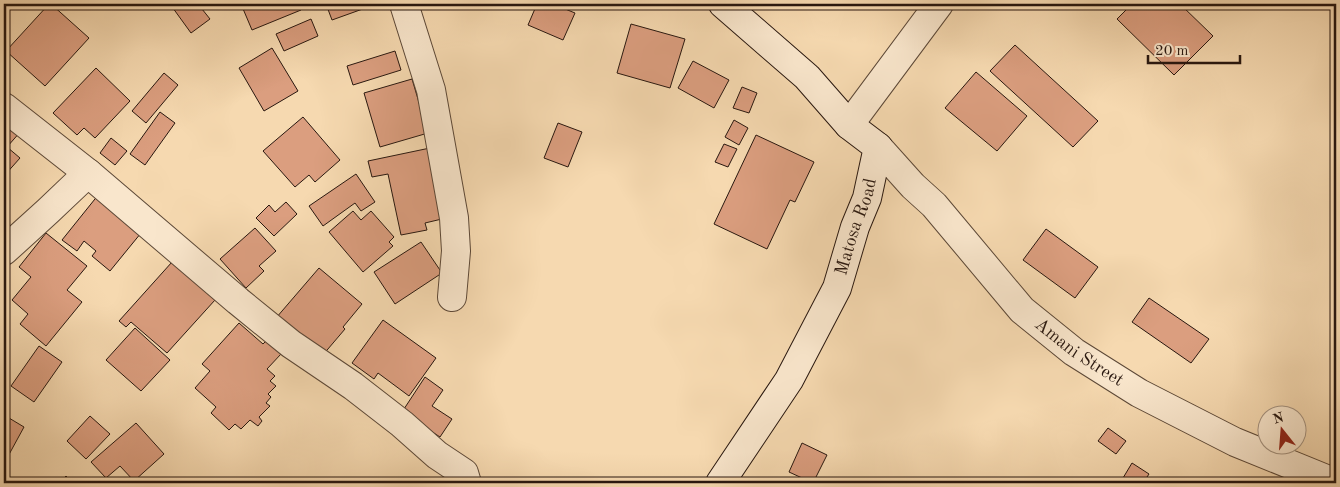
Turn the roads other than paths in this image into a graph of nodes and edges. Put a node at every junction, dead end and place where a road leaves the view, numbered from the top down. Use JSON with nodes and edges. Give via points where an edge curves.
{"nodes":[{"id":1,"x":404,"y":4,"type":"edge"},
{"id":2,"x":723,"y":4,"type":"edge"},
{"id":3,"x":939,"y":4,"type":"edge"},
{"id":4,"x":4,"y":107,"type":"edge"},
{"id":5,"x":849,"y":125,"type":"junction"},
{"id":6,"x":878,"y":147,"type":"junction"},
{"id":7,"x":88,"y":172,"type":"junction"},
{"id":8,"x":4,"y":251,"type":"edge"},
{"id":9,"x":452,"y":297,"type":"dead end"},
{"id":10,"x":468,"y":483,"type":"edge"},
{"id":11,"x":720,"y":483,"type":"edge"},
{"id":12,"x":1336,"y":483,"type":"edge"}],
"edges":[{"from":1,"to":9,"type":"street","via":[[431,90],[454,218],[456,250]]},
{"from":2,"to":5,"type":"street","via":[[807,77]]},
{"from":3,"to":5,"type":"street"},
{"from":4,"to":7,"type":"street"},
{"from":5,"to":6,"type":"street"},
{"from":6,"to":11,"type":"street","name":"Matosa Road","via":[[867,198],[837,288],[789,380]]},
{"from":6,"to":12,"type":"street","name":"Amani Street","via":[[934,205],[1022,310],[1074,352],[1139,393],[1226,437]]},
{"from":7,"to":8,"type":"street"},
{"from":7,"to":10,"type":"street","via":[[291,344],[353,386],[437,456],[464,473]]}]}
